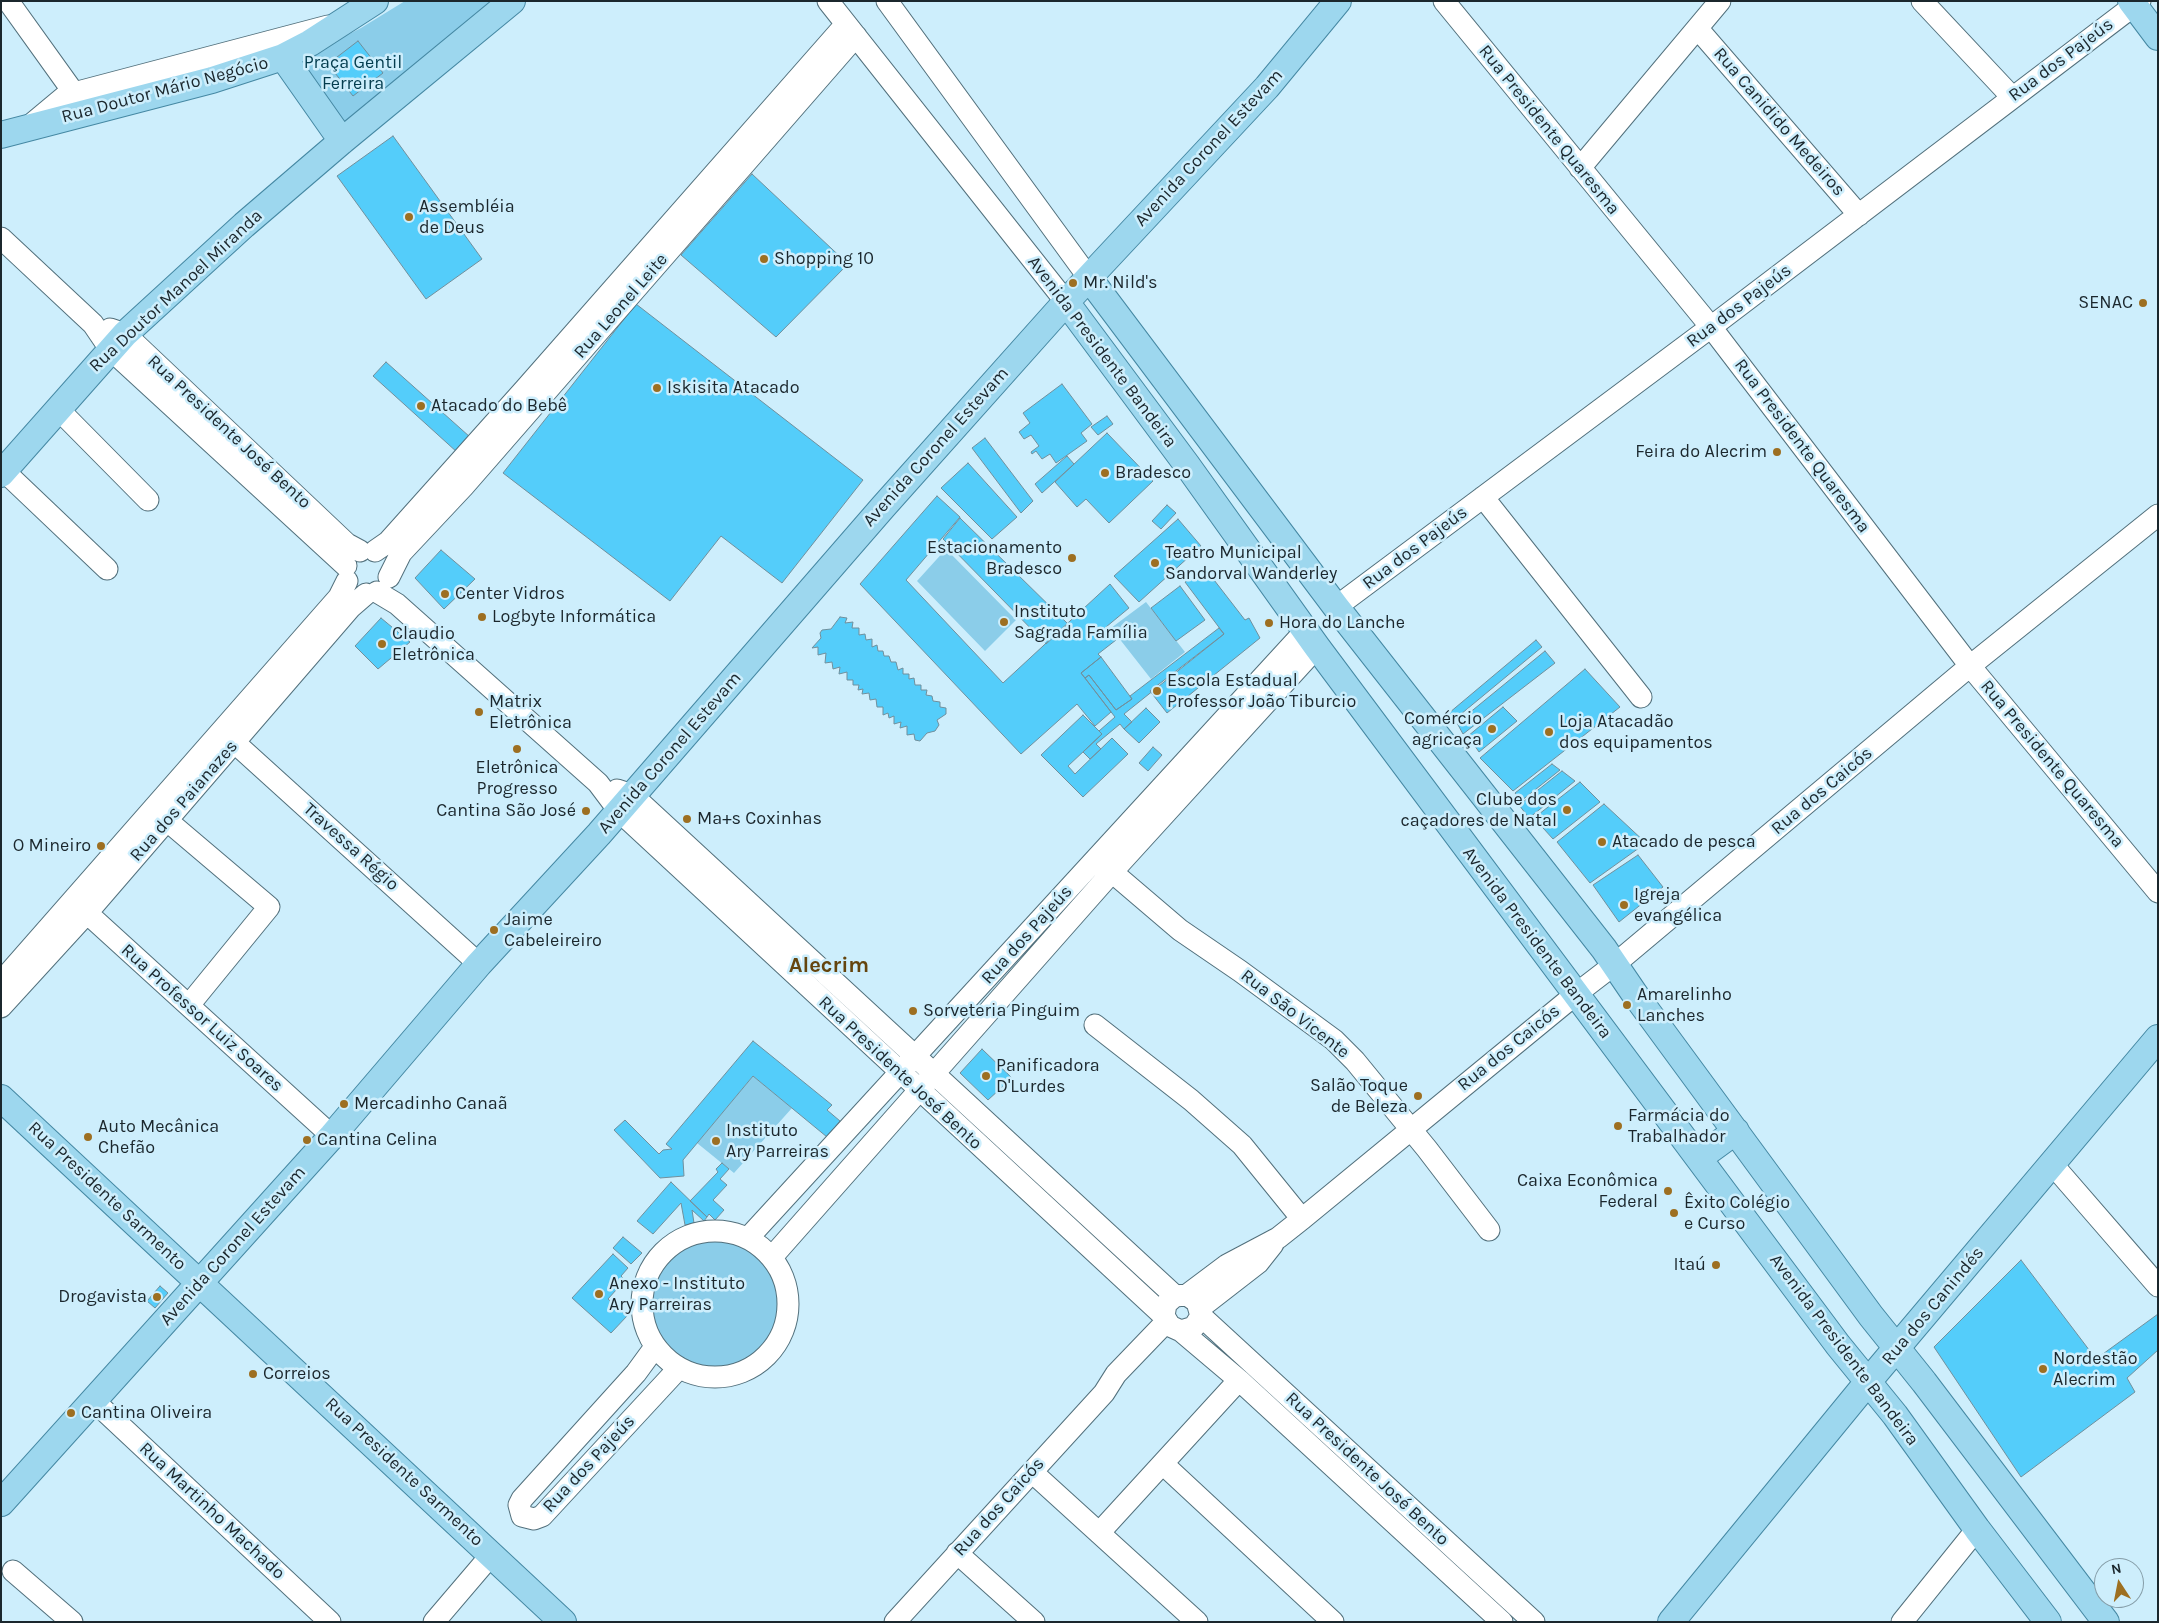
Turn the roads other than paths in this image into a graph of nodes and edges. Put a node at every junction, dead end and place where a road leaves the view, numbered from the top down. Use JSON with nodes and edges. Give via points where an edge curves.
{"nodes":[{"id":1,"x":8,"y":1,"type":"edge"},
{"id":2,"x":375,"y":1,"type":"edge"},
{"id":3,"x":512,"y":1,"type":"edge"},
{"id":4,"x":828,"y":1,"type":"edge"},
{"id":5,"x":887,"y":1,"type":"edge"},
{"id":6,"x":1338,"y":1,"type":"edge"},
{"id":7,"x":1444,"y":1,"type":"edge"},
{"id":8,"x":1720,"y":1,"type":"edge"},
{"id":9,"x":1922,"y":1,"type":"edge"},
{"id":10,"x":2135,"y":3,"type":"edge"},
{"id":11,"x":344,"y":13,"type":"edge"},
{"id":12,"x":1698,"y":29,"type":"junction"},
{"id":13,"x":851,"y":30,"type":"junction"},
{"id":14,"x":2158,"y":37,"type":"edge"},
{"id":15,"x":283,"y":57,"type":"junction"},
{"id":16,"x":74,"y":93,"type":"junction"},
{"id":17,"x":2012,"y":98,"type":"junction"},
{"id":18,"x":28,"y":127,"type":"junction"},
{"id":19,"x":1,"y":135,"type":"edge"},
{"id":20,"x":342,"y":141,"type":"junction"},
{"id":21,"x":1580,"y":168,"type":"junction"},
{"id":22,"x":1859,"y":215,"type":"junction"},
{"id":23,"x":1,"y":238,"type":"edge"},
{"id":24,"x":1089,"y":278,"type":"junction"},
{"id":25,"x":1066,"y":302,"type":"junction"},
{"id":26,"x":1711,"y":327,"type":"junction"},
{"id":27,"x":118,"y":341,"type":"junction"},
{"id":28,"x":532,"y":395,"type":"junction"},
{"id":29,"x":58,"y":409,"type":"junction"},
{"id":30,"x":2,"y":472,"type":"edge"},
{"id":31,"x":1483,"y":496,"type":"junction"},
{"id":32,"x":148,"y":500,"type":"dead end"},
{"id":33,"x":2158,"y":515,"type":"edge"},
{"id":34,"x":367,"y":551,"type":"junction"},
{"id":35,"x":107,"y":569,"type":"dead end"},
{"id":36,"x":346,"y":574,"type":"junction"},
{"id":37,"x":380,"y":587,"type":"junction"},
{"id":38,"x":1336,"y":608,"type":"junction"},
{"id":39,"x":1311,"y":639,"type":"junction"},
{"id":40,"x":1970,"y":666,"type":"junction"},
{"id":41,"x":1641,"y":697,"type":"dead end"},
{"id":42,"x":228,"y":736,"type":"junction"},
{"id":43,"x":625,"y":803,"type":"junction"},
{"id":44,"x":160,"y":814,"type":"junction"},
{"id":45,"x":1112,"y":872,"type":"junction"},
{"id":46,"x":2158,"y":892,"type":"edge"},
{"id":47,"x":80,"y":907,"type":"junction"},
{"id":48,"x":758,"y":927,"type":"junction"},
{"id":49,"x":479,"y":964,"type":"junction"},
{"id":50,"x":1615,"y":964,"type":"junction"},
{"id":51,"x":1,"y":982,"type":"edge"},
{"id":52,"x":1576,"y":994,"type":"junction"},
{"id":53,"x":188,"y":1005,"type":"junction"},
{"id":54,"x":1,"y":1007,"type":"edge"},
{"id":55,"x":1095,"y":1025,"type":"dead end"},
{"id":56,"x":2158,"y":1038,"type":"edge"},
{"id":57,"x":914,"y":1058,"type":"junction"},
{"id":58,"x":899,"y":1072,"type":"junction"},
{"id":59,"x":934,"y":1074,"type":"junction"},
{"id":60,"x":918,"y":1090,"type":"junction"},
{"id":61,"x":1,"y":1098,"type":"edge"},
{"id":62,"x":1410,"y":1129,"type":"junction"},
{"id":63,"x":1736,"y":1131,"type":"junction"},
{"id":64,"x":332,"y":1136,"type":"junction"},
{"id":65,"x":1699,"y":1158,"type":"junction"},
{"id":66,"x":2053,"y":1165,"type":"junction"},
{"id":67,"x":1046,"y":1177,"type":"junction"},
{"id":68,"x":1031,"y":1194,"type":"junction"},
{"id":69,"x":1302,"y":1219,"type":"junction"},
{"id":70,"x":1489,"y":1230,"type":"dead end"},
{"id":71,"x":748,"y":1238,"type":"junction"},
{"id":72,"x":772,"y":1257,"type":"junction"},
{"id":73,"x":201,"y":1283,"type":"junction"},
{"id":74,"x":2158,"y":1286,"type":"edge"},
{"id":75,"x":1191,"y":1304,"type":"junction"},
{"id":76,"x":1171,"y":1325,"type":"junction"},
{"id":77,"x":655,"y":1347,"type":"junction"},
{"id":78,"x":1897,"y":1348,"type":"junction"},
{"id":79,"x":679,"y":1368,"type":"junction"},
{"id":80,"x":636,"y":1373,"type":"junction"},
{"id":81,"x":1238,"y":1380,"type":"junction"},
{"id":82,"x":1867,"y":1383,"type":"junction"},
{"id":83,"x":658,"y":1389,"type":"junction"},
{"id":84,"x":94,"y":1401,"type":"junction"},
{"id":85,"x":1311,"y":1417,"type":"junction"},
{"id":86,"x":1296,"y":1433,"type":"junction"},
{"id":87,"x":571,"y":1445,"type":"junction"},
{"id":88,"x":591,"y":1464,"type":"junction"},
{"id":89,"x":1163,"y":1464,"type":"junction"},
{"id":90,"x":1032,"y":1472,"type":"junction"},
{"id":91,"x":1,"y":1503,"type":"edge"},
{"id":92,"x":1416,"y":1514,"type":"junction"},
{"id":93,"x":1977,"y":1529,"type":"junction"},
{"id":94,"x":1402,"y":1530,"type":"junction"},
{"id":95,"x":1100,"y":1533,"type":"junction"},
{"id":96,"x":957,"y":1553,"type":"junction"},
{"id":97,"x":492,"y":1554,"type":"junction"},
{"id":98,"x":13,"y":1571,"type":"dead end"},
{"id":99,"x":1519,"y":1617,"type":"edge"},
{"id":100,"x":72,"y":1622,"type":"edge"},
{"id":101,"x":330,"y":1622,"type":"edge"},
{"id":102,"x":434,"y":1622,"type":"edge"},
{"id":103,"x":563,"y":1622,"type":"edge"},
{"id":104,"x":895,"y":1622,"type":"edge"},
{"id":105,"x":1034,"y":1622,"type":"edge"},
{"id":106,"x":1197,"y":1622,"type":"edge"},
{"id":107,"x":1333,"y":1622,"type":"edge"},
{"id":108,"x":1502,"y":1622,"type":"edge"},
{"id":109,"x":1672,"y":1622,"type":"edge"},
{"id":110,"x":1902,"y":1622,"type":"edge"},
{"id":111,"x":2048,"y":1622,"type":"edge"},
{"id":112,"x":2106,"y":1622,"type":"edge"}],
"edges":[{"from":1,"to":16,"type":"street"},
{"from":2,"to":11,"type":"main road","name":"Rua Doutor Mário Negócio"},
{"from":3,"to":20,"type":"main road"},
{"from":4,"to":13,"type":"street","name":"Avenida Presidente Bandeira"},
{"from":5,"to":24,"type":"street","name":"Avenida Presidente Bandeira"},
{"from":6,"to":24,"type":"main road","name":"Avenida Coronel Estevam","via":[[1267,87]]},
{"from":7,"to":21,"type":"street","name":"Rua Presidente Quaresma"},
{"from":8,"to":12,"type":"street"},
{"from":9,"to":17,"type":"street"},
{"from":10,"to":14,"type":"main road"},
{"from":10,"to":17,"type":"street","name":"Rua dos Pajeús"},
{"from":11,"to":15,"type":"main road","name":"Rua Doutor Mário Negócio"},
{"from":11,"to":16,"type":"street"},
{"from":12,"to":21,"type":"street"},
{"from":12,"to":22,"type":"street","name":"Rua Canidido Medeiros"},
{"from":13,"to":25,"type":"street","name":"Avenida Presidente Bandeira"},
{"from":13,"to":28,"type":"street","name":"Rua Leonel Leite"},
{"from":15,"to":18,"type":"main road","name":"Rua Doutor Mário Negócio","via":[[221,78]]},
{"from":15,"to":20,"type":"main road"},
{"from":16,"to":18,"type":"street","via":[[64,97]]},
{"from":17,"to":22,"type":"street","name":"Rua dos Pajeús"},
{"from":18,"to":19,"type":"main road","name":"Rua Doutor Mário Negócio"},
{"from":20,"to":27,"type":"main road","name":"Rua Doutor Manoel Miranda"},
{"from":21,"to":26,"type":"street","name":"Rua Presidente Quaresma"},
{"from":22,"to":26,"type":"street","name":"Rua dos Pajeús"},
{"from":23,"to":27,"type":"street","name":"Rua Presidente José Bento","via":[[93,324]]},
{"from":24,"to":25,"type":"main road","name":"Avenida Coronel Estevam"},
{"from":24,"to":38,"type":"main road","name":"Avenida Presidente Bandeira"},
{"from":25,"to":39,"type":"main road","name":"Avenida Presidente Bandeira","via":[[1188,465]]},
{"from":25,"to":43,"type":"main road","name":"Avenida Coronel Estevam"},
{"from":26,"to":31,"type":"street","name":"Rua dos Pajeús"},
{"from":26,"to":40,"type":"street","name":"Rua Presidente Quaresma"},
{"from":27,"to":29,"type":"main road","name":"Rua Doutor Manoel Miranda"},
{"from":27,"to":34,"type":"street","name":"Rua Presidente José Bento","via":[[347,544]]},
{"from":27,"to":36,"type":"street","name":"Rua Presidente José Bento"},
{"from":28,"to":34,"type":"street","name":"Rua Leonel Leite","via":[[388,542]]},
{"from":28,"to":37,"type":"street","name":"Rua Leonel Leite","via":[[463,486],[400,553]]},
{"from":29,"to":30,"type":"main road","name":"Rua Doutor Manoel Miranda"},
{"from":29,"to":32,"type":"street"},
{"from":30,"to":35,"type":"street"},
{"from":31,"to":38,"type":"street","name":"Rua dos Pajeús"},
{"from":31,"to":41,"type":"street"},
{"from":33,"to":40,"type":"street","name":"Rua dos Caicós"},
{"from":34,"to":36,"type":"street","via":[[351,557]]},
{"from":34,"to":37,"type":"street","via":[[386,559],[389,568]]},
{"from":36,"to":37,"type":"street","via":[[355,590]]},
{"from":36,"to":42,"type":"street","name":"Rua dos Paianazes","via":[[339,598]]},
{"from":37,"to":42,"type":"street","name":"Rua dos Paianazes","via":[[350,607]]},
{"from":37,"to":43,"type":"street","name":"Rua Presidente José Bento","via":[[598,783]]},
{"from":38,"to":50,"type":"main road","name":"Avenida Presidente Bandeira"},
{"from":39,"to":45,"type":"street","name":"Rua dos Pajeús"},
{"from":39,"to":52,"type":"main road","name":"Avenida Presidente Bandeira"},
{"from":39,"to":57,"type":"street","name":"Rua dos Pajeús"},
{"from":40,"to":46,"type":"street","name":"Rua Presidente Quaresma"},
{"from":40,"to":50,"type":"street","name":"Rua dos Caicós"},
{"from":42,"to":44,"type":"street","name":"Rua dos Paianazes"},
{"from":42,"to":49,"type":"street","name":"Travessa Régio"},
{"from":43,"to":48,"type":"street","name":"Rua Presidente José Bento"},
{"from":43,"to":49,"type":"main road","name":"Avenida Coronel Estevam"},
{"from":44,"to":47,"type":"street","name":"Rua dos Paianazes"},
{"from":44,"to":53,"type":"street","via":[[269,907]]},
{"from":45,"to":59,"type":"street","name":"Rua dos Pajeús"},
{"from":45,"to":62,"type":"street","name":"Rua São Vicente","via":[[1180,930],[1334,1040]]},
{"from":47,"to":51,"type":"street","name":"Rua dos Paianazes"},
{"from":47,"to":53,"type":"street","name":"Rua Professor Luiz Soares"},
{"from":47,"to":54,"type":"street","name":"Rua dos Paianazes"},
{"from":48,"to":57,"type":"street","name":"Rua Presidente José Bento"},
{"from":48,"to":58,"type":"street","name":"Rua Presidente José Bento"},
{"from":49,"to":64,"type":"main road","name":"Avenida Coronel Estevam"},
{"from":50,"to":52,"type":"street","name":"Rua dos Caicós"},
{"from":50,"to":63,"type":"main road","name":"Avenida Presidente Bandeira"},
{"from":52,"to":62,"type":"street","name":"Rua dos Caicós"},
{"from":52,"to":65,"type":"main road","name":"Avenida Presidente Bandeira"},
{"from":53,"to":64,"type":"street","name":"Rua Professor Luiz Soares"},
{"from":55,"to":69,"type":"street","via":[[1191,1100],[1242,1145]]},
{"from":56,"to":66,"type":"main road","name":"Rua dos Canindés"},
{"from":57,"to":58,"type":"street","name":"Rua dos Pajeús"},
{"from":57,"to":59,"type":"street","name":"Rua Presidente José Bento"},
{"from":58,"to":60,"type":"street","name":"Rua Presidente José Bento"},
{"from":58,"to":71,"type":"street","name":"Rua dos Pajeús"},
{"from":59,"to":60,"type":"street","name":"Rua dos Pajeús"},
{"from":59,"to":67,"type":"street","name":"Rua Presidente José Bento"},
{"from":60,"to":68,"type":"street","name":"Rua Presidente José Bento"},
{"from":60,"to":72,"type":"street","name":"Rua dos Pajeús"},
{"from":61,"to":73,"type":"main road","name":"Rua Presidente Sarmento"},
{"from":62,"to":69,"type":"street","name":"Rua dos Caicós"},
{"from":62,"to":70,"type":"street","name":"Rua São Vicente"},
{"from":63,"to":65,"type":"main road"},
{"from":63,"to":78,"type":"main road","name":"Avenida Presidente Bandeira"},
{"from":64,"to":73,"type":"main road","name":"Avenida Coronel Estevam"},
{"from":65,"to":82,"type":"main road","name":"Avenida Presidente Bandeira"},
{"from":66,"to":74,"type":"street"},
{"from":66,"to":78,"type":"main road","name":"Rua dos Canindés"},
{"from":67,"to":68,"type":"street"},
{"from":67,"to":75,"type":"street","name":"Rua Presidente José Bento"},
{"from":68,"to":76,"type":"street","name":"Rua Presidente José Bento"},
{"from":69,"to":75,"type":"street","name":"Rua dos Caicós","via":[[1278,1238],[1258,1263]]},
{"from":71,"to":72,"type":"street"},
{"from":71,"to":77,"type":"street","via":[[733,1232],[707,1230],[682,1237],[661,1252],[647,1274],[641,1298],[643,1324]]},
{"from":72,"to":79,"type":"street","via":[[784,1279],[789,1304],[784,1329],[771,1351],[756,1364],[718,1377],[698,1375]]},
{"from":73,"to":84,"type":"main road","name":"Avenida Coronel Estevam"},
{"from":73,"to":97,"type":"main road","name":"Rua Presidente Sarmento"},
{"from":75,"to":76,"type":"street","name":"Rua dos Caicós","via":[[1194,1327]]},
{"from":75,"to":76,"type":"street","via":[[1166,1304]]},
{"from":75,"to":85,"type":"street","name":"Rua Presidente José Bento"},
{"from":76,"to":81,"type":"street","name":"Rua Presidente José Bento"},
{"from":76,"to":90,"type":"street","name":"Rua dos Caicós","via":[[1121,1368],[1104,1393]]},
{"from":77,"to":79,"type":"street"},
{"from":77,"to":80,"type":"street","name":"Rua dos Pajeús"},
{"from":78,"to":82,"type":"main road","name":"Rua dos Canindés"},
{"from":78,"to":112,"type":"main road","name":"Avenida Presidente Bandeira"},
{"from":79,"to":83,"type":"street","name":"Rua dos Pajeús"},
{"from":80,"to":83,"type":"street"},
{"from":80,"to":87,"type":"street","name":"Rua dos Pajeús"},
{"from":81,"to":86,"type":"street","name":"Rua Presidente José Bento"},
{"from":81,"to":89,"type":"street"},
{"from":82,"to":93,"type":"main road","name":"Avenida Presidente Bandeira","via":[[1895,1415]]},
{"from":82,"to":109,"type":"main road","name":"Rua dos Canindés"},
{"from":83,"to":88,"type":"street","name":"Rua dos Pajeús"},
{"from":84,"to":91,"type":"main road","name":"Avenida Coronel Estevam"},
{"from":84,"to":101,"type":"street","name":"Rua Martinho Machado"},
{"from":85,"to":86,"type":"street"},
{"from":85,"to":92,"type":"street","name":"Rua Presidente José Bento"},
{"from":86,"to":94,"type":"street","name":"Rua Presidente José Bento"},
{"from":87,"to":88,"type":"street"},
{"from":87,"to":88,"type":"street","name":"Rua dos Pajeús","via":[[522,1498],[519,1505],[522,1516],[534,1519],[542,1516]]},
{"from":89,"to":95,"type":"street"},
{"from":89,"to":107,"type":"street"},
{"from":90,"to":95,"type":"street"},
{"from":90,"to":96,"type":"street","name":"Rua dos Caicós"},
{"from":92,"to":94,"type":"street"},
{"from":92,"to":99,"type":"street","name":"Rua Presidente José Bento"},
{"from":93,"to":110,"type":"street"},
{"from":93,"to":111,"type":"main road","name":"Avenida Presidente Bandeira"},
{"from":94,"to":108,"type":"street","name":"Rua Presidente José Bento"},
{"from":95,"to":106,"type":"street"},
{"from":96,"to":104,"type":"street","name":"Rua dos Caicós"},
{"from":96,"to":105,"type":"street"},
{"from":97,"to":102,"type":"street"},
{"from":97,"to":103,"type":"main road","name":"Rua Presidente Sarmento"},
{"from":98,"to":100,"type":"street"}]}
